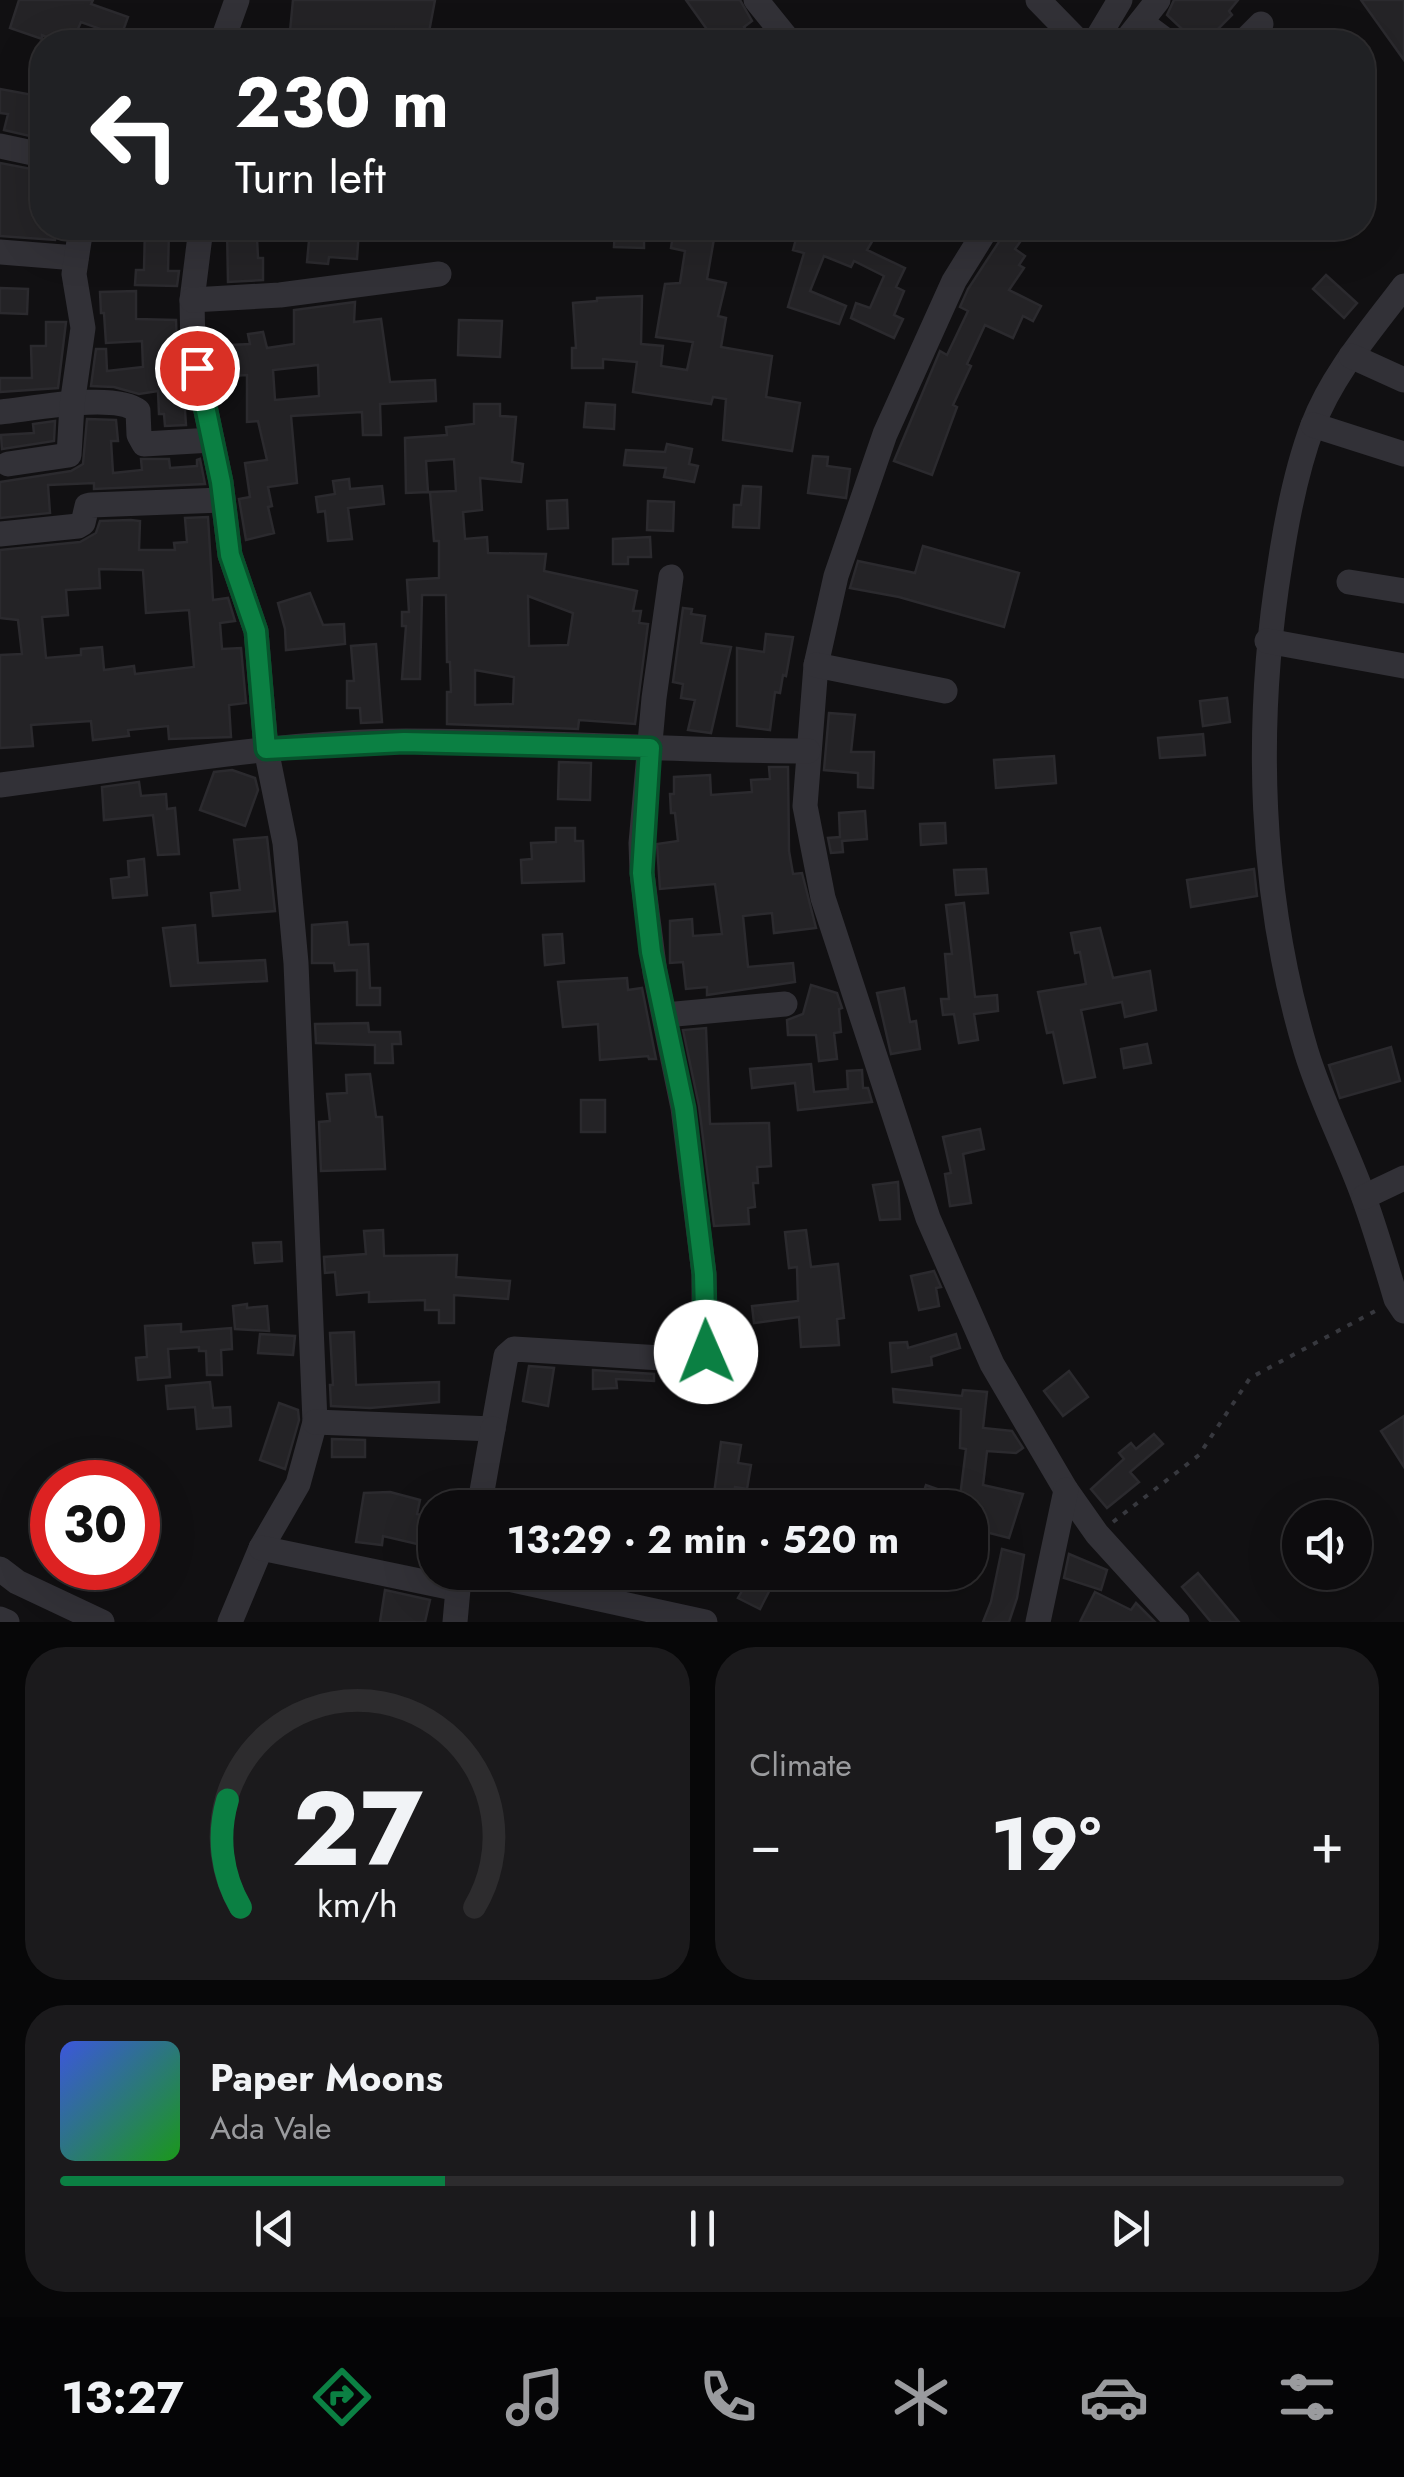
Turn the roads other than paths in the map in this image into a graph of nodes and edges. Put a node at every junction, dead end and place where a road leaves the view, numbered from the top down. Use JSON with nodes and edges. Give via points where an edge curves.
{"nodes":[{"id":1,"x":237,"y":0,"type":"edge"},
{"id":2,"x":756,"y":0,"type":"edge"},
{"id":3,"x":1038,"y":0,"type":"edge"},
{"id":4,"x":1120,"y":0,"type":"edge"},
{"id":5,"x":1158,"y":0,"type":"edge"},
{"id":6,"x":1261,"y":24,"type":"dead end"},
{"id":7,"x":226,"y":30,"type":"edge"},
{"id":8,"x":780,"y":30,"type":"edge"},
{"id":9,"x":1067,"y":30,"type":"edge"},
{"id":10,"x":1102,"y":30,"type":"edge"},
{"id":11,"x":1135,"y":30,"type":"edge"},
{"id":12,"x":1255,"y":30,"type":"edge"},
{"id":13,"x":0,"y":146,"type":"edge"},
{"id":14,"x":30,"y":152,"type":"edge"},
{"id":15,"x":79,"y":240,"type":"edge"},
{"id":16,"x":200,"y":240,"type":"edge"},
{"id":17,"x":980,"y":240,"type":"edge"},
{"id":18,"x":0,"y":252,"type":"edge"},
{"id":19,"x":76,"y":258,"type":"junction"},
{"id":20,"x":439,"y":274,"type":"dead end"},
{"id":21,"x":1404,"y":286,"type":"edge"},
{"id":22,"x":192,"y":300,"type":"junction"},
{"id":23,"x":1351,"y":356,"type":"junction"},
{"id":24,"x":1404,"y":380,"type":"edge"},
{"id":25,"x":72,"y":406,"type":"junction"},
{"id":26,"x":0,"y":412,"type":"edge"},
{"id":27,"x":1314,"y":425,"type":"junction"},
{"id":28,"x":212,"y":440,"type":"junction"},
{"id":29,"x":1404,"y":454,"type":"edge"},
{"id":30,"x":8,"y":464,"type":"dead end"},
{"id":31,"x":222,"y":500,"type":"junction"},
{"id":32,"x":0,"y":534,"type":"edge"},
{"id":33,"x":672,"y":576,"type":"dead end"},
{"id":34,"x":1350,"y":582,"type":"dead end"},
{"id":35,"x":1404,"y":592,"type":"edge"},
{"id":36,"x":1268,"y":641,"type":"junction"},
{"id":37,"x":816,"y":665,"type":"junction"},
{"id":38,"x":1404,"y":666,"type":"edge"},
{"id":39,"x":945,"y":691,"type":"dead end"},
{"id":40,"x":650,"y":748,"type":"junction"},
{"id":41,"x":266,"y":749,"type":"junction"},
{"id":42,"x":808,"y":750,"type":"junction"},
{"id":43,"x":0,"y":785,"type":"edge"},
{"id":44,"x":785,"y":1004,"type":"dead end"},
{"id":45,"x":665,"y":1015,"type":"junction"},
{"id":46,"x":1404,"y":1178,"type":"edge"},
{"id":47,"x":1364,"y":1198,"type":"junction"},
{"id":48,"x":1400,"y":1305,"type":"edge"},
{"id":49,"x":315,"y":1422,"type":"junction"},
{"id":50,"x":492,"y":1430,"type":"junction"},
{"id":51,"x":482,"y":1490,"type":"edge"},
{"id":52,"x":1066,"y":1490,"type":"junction"},
{"id":53,"x":261,"y":1548,"type":"junction"},
{"id":54,"x":0,"y":1569,"type":"edge"},
{"id":55,"x":418,"y":1571,"type":"edge"},
{"id":56,"x":463,"y":1590,"type":"edge"},
{"id":57,"x":531,"y":1590,"type":"edge"},
{"id":58,"x":0,"y":1619,"type":"edge"},
{"id":59,"x":8,"y":1622,"type":"edge"},
{"id":60,"x":102,"y":1622,"type":"edge"},
{"id":61,"x":230,"y":1622,"type":"edge"},
{"id":62,"x":455,"y":1622,"type":"edge"},
{"id":63,"x":705,"y":1622,"type":"edge"},
{"id":64,"x":1038,"y":1622,"type":"edge"},
{"id":65,"x":1177,"y":1622,"type":"edge"}],
"edges":[{"from":1,"to":7,"type":"street"},
{"from":2,"to":8,"type":"street"},
{"from":3,"to":9,"type":"street"},
{"from":4,"to":10,"type":"street"},
{"from":5,"to":11,"type":"street"},
{"from":6,"to":12,"type":"street"},
{"from":13,"to":14,"type":"street"},
{"from":15,"to":19,"type":"street"},
{"from":16,"to":22,"type":"street"},
{"from":17,"to":37,"type":"street","via":[[884,434],[836,576]]},
{"from":18,"to":19,"type":"street"},
{"from":19,"to":25,"type":"street","via":[[82,328]]},
{"from":20,"to":22,"type":"street","via":[[280,296]]},
{"from":21,"to":23,"type":"street"},
{"from":22,"to":28,"type":"street","via":[[193,350]]},
{"from":23,"to":24,"type":"street"},
{"from":23,"to":27,"type":"street"},
{"from":25,"to":26,"type":"street"},
{"from":25,"to":28,"type":"street","via":[[133,406],[144,444]]},
{"from":25,"to":30,"type":"street","via":[[68,457]]},
{"from":27,"to":29,"type":"street"},
{"from":27,"to":36,"type":"street","via":[[1290,501]]},
{"from":28,"to":31,"type":"street"},
{"from":31,"to":32,"type":"street","via":[[92,505],[78,526]]},
{"from":31,"to":41,"type":"street","via":[[230,555],[256,631]]},
{"from":33,"to":40,"type":"street"},
{"from":34,"to":35,"type":"street"},
{"from":36,"to":38,"type":"street"},
{"from":36,"to":47,"type":"street","via":[[1266,832],[1279,939],[1306,1052]]},
{"from":37,"to":39,"type":"street"},
{"from":37,"to":42,"type":"street"},
{"from":40,"to":41,"type":"street","via":[[404,742]]},
{"from":40,"to":42,"type":"street"},
{"from":40,"to":45,"type":"street","via":[[642,873]]},
{"from":41,"to":43,"type":"street"},
{"from":41,"to":49,"type":"street","via":[[285,843],[296,963]]},
{"from":42,"to":52,"type":"street","via":[[805,806],[823,898],[928,1218],[992,1364]]},
{"from":44,"to":45,"type":"street"},
{"from":45,"to":50,"type":"street","via":[[704,1274],[704,1355],[694,1360],[511,1350]]},
{"from":46,"to":47,"type":"street"},
{"from":47,"to":48,"type":"street"},
{"from":49,"to":50,"type":"street"},
{"from":49,"to":53,"type":"street","via":[[298,1484]]},
{"from":50,"to":51,"type":"street"},
{"from":52,"to":64,"type":"street"},
{"from":52,"to":65,"type":"street"},
{"from":53,"to":55,"type":"street"},
{"from":53,"to":61,"type":"street"},
{"from":54,"to":60,"type":"street"},
{"from":56,"to":62,"type":"street"},
{"from":57,"to":63,"type":"street"},
{"from":58,"to":59,"type":"street"}]}
